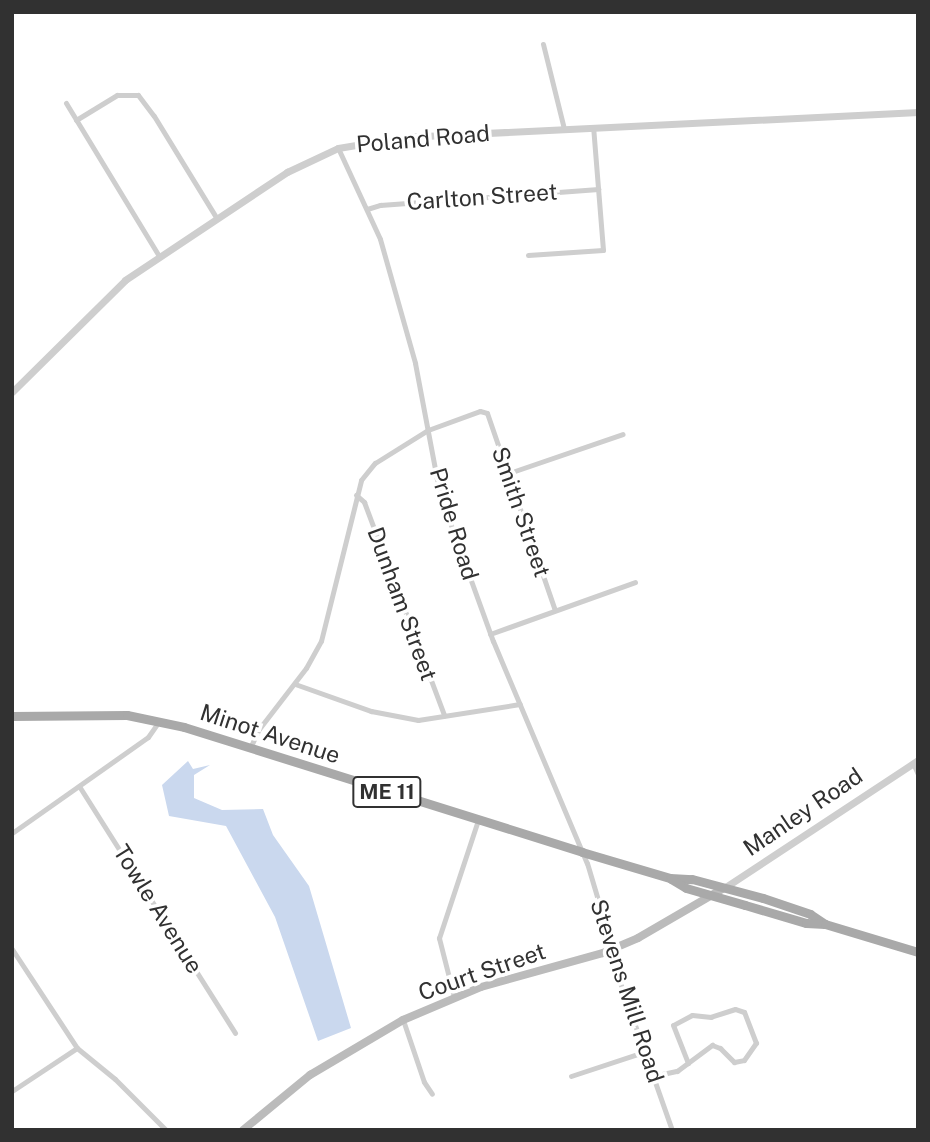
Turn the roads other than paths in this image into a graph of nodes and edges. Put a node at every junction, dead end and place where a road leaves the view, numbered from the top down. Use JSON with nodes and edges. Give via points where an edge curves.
{"nodes":[{"id":1,"x":543,"y":44,"type":"dead end"},
{"id":2,"x":66,"y":103,"type":"dead end"},
{"id":3,"x":918,"y":113,"type":"edge"},
{"id":4,"x":76,"y":120,"type":"junction"},
{"id":5,"x":593,"y":127,"type":"junction"},
{"id":6,"x":564,"y":129,"type":"junction"},
{"id":7,"x":338,"y":148,"type":"junction"},
{"id":8,"x":598,"y":189,"type":"junction"},
{"id":9,"x":367,"y":209,"type":"junction"},
{"id":10,"x":217,"y":219,"type":"junction"},
{"id":11,"x":528,"y":255,"type":"dead end"},
{"id":12,"x":159,"y":256,"type":"junction"},
{"id":13,"x":12,"y":392,"type":"edge"},
{"id":14,"x":428,"y":430,"type":"junction"},
{"id":15,"x":623,"y":434,"type":"dead end"},
{"id":16,"x":509,"y":472,"type":"junction"},
{"id":17,"x":356,"y":495,"type":"junction"},
{"id":18,"x":635,"y":582,"type":"dead end"},
{"id":19,"x":555,"y":610,"type":"junction"},
{"id":20,"x":490,"y":634,"type":"junction"},
{"id":21,"x":295,"y":684,"type":"junction"},
{"id":22,"x":520,"y":704,"type":"junction"},
{"id":23,"x":444,"y":715,"type":"junction"},
{"id":24,"x":12,"y":716,"type":"edge"},
{"id":25,"x":159,"y":720,"type":"junction"},
{"id":26,"x":250,"y":748,"type":"junction"},
{"id":27,"x":915,"y":761,"type":"edge"},
{"id":28,"x":918,"y":774,"type":"edge"},
{"id":29,"x":79,"y":786,"type":"junction"},
{"id":30,"x":478,"y":820,"type":"junction"},
{"id":31,"x":12,"y":833,"type":"edge"},
{"id":32,"x":582,"y":852,"type":"junction"},
{"id":33,"x":670,"y":878,"type":"junction"},
{"id":34,"x":724,"y":888,"type":"junction"},
{"id":35,"x":710,"y":895,"type":"junction"},
{"id":36,"x":825,"y":924,"type":"junction"},
{"id":37,"x":12,"y":949,"type":"edge"},
{"id":38,"x":610,"y":950,"type":"junction"},
{"id":39,"x":918,"y":952,"type":"edge"},
{"id":40,"x":454,"y":997,"type":"junction"},
{"id":41,"x":403,"y":1020,"type":"junction"},
{"id":42,"x":236,"y":1033,"type":"dead end"},
{"id":43,"x":77,"y":1048,"type":"junction"},
{"id":44,"x":644,"y":1052,"type":"junction"},
{"id":45,"x":688,"y":1063,"type":"junction"},
{"id":46,"x":571,"y":1076,"type":"dead end"},
{"id":47,"x":653,"y":1076,"type":"junction"},
{"id":48,"x":12,"y":1091,"type":"edge"},
{"id":49,"x":432,"y":1094,"type":"dead end"},
{"id":50,"x":166,"y":1130,"type":"edge"},
{"id":51,"x":243,"y":1130,"type":"edge"},
{"id":52,"x":672,"y":1130,"type":"edge"}],
"edges":[{"from":1,"to":6,"type":"street"},
{"from":2,"to":4,"type":"street"},
{"from":3,"to":5,"type":"street","name":"Poland Road"},
{"from":4,"to":10,"type":"street","via":[[117,95],[138,95]]},
{"from":4,"to":12,"type":"street"},
{"from":5,"to":6,"type":"street","name":"Poland Road"},
{"from":5,"to":8,"type":"street"},
{"from":6,"to":7,"type":"street","name":"Poland Road","via":[[404,137]]},
{"from":7,"to":9,"type":"street","name":"Pride Road"},
{"from":7,"to":10,"type":"street","name":"Poland Road","via":[[304,162]]},
{"from":8,"to":9,"type":"street","name":"Carlton Street"},
{"from":8,"to":11,"type":"street","via":[[603,250]]},
{"from":9,"to":14,"type":"street","name":"Pride Road","via":[[399,306]]},
{"from":10,"to":12,"type":"street","name":"Poland Road"},
{"from":12,"to":13,"type":"street","name":"Poland Road","via":[[105,298]]},
{"from":14,"to":16,"type":"street","name":"Smith Street","via":[[480,411],[487,413]]},
{"from":14,"to":17,"type":"street","via":[[371,467]]},
{"from":14,"to":20,"type":"street","name":"Pride Road","via":[[443,503]]},
{"from":15,"to":16,"type":"street"},
{"from":16,"to":19,"type":"street","name":"Smith Street"},
{"from":17,"to":21,"type":"street","via":[[327,623],[317,651]]},
{"from":17,"to":23,"type":"street","name":"Dunham Street","via":[[364,502]]},
{"from":18,"to":19,"type":"street"},
{"from":19,"to":20,"type":"street"},
{"from":20,"to":22,"type":"street","name":"Pride Road"},
{"from":21,"to":23,"type":"street","via":[[386,715],[418,720]]},
{"from":21,"to":26,"type":"street","via":[[259,729]]},
{"from":22,"to":23,"type":"street"},
{"from":22,"to":32,"type":"street","name":"Pride Road"},
{"from":24,"to":25,"type":"main road","name":"Minot Avenue","number":"ME 11","via":[[114,714]]},
{"from":25,"to":26,"type":"main road","name":"Minot Avenue","number":"ME 11"},
{"from":25,"to":29,"type":"street","via":[[148,737]]},
{"from":26,"to":30,"type":"main road","name":"Minot Avenue","number":"ME 11"},
{"from":27,"to":28,"type":"street"},
{"from":27,"to":34,"type":"street","name":"Manley Road"},
{"from":29,"to":31,"type":"street"},
{"from":29,"to":42,"type":"street","name":"Towle Avenue"},
{"from":30,"to":32,"type":"main road","name":"Minot Avenue","number":"ME 11"},
{"from":30,"to":40,"type":"street","via":[[439,937]]},
{"from":32,"to":33,"type":"main road","name":"Minot Avenue","number":"ME 11"},
{"from":32,"to":38,"type":"street","name":"Stevens Mill Road"},
{"from":33,"to":34,"type":"main road","name":"Minot Avenue","number":"ME 11"},
{"from":33,"to":35,"type":"main road","name":"Minot Avenue","number":"ME 11"},
{"from":34,"to":35,"type":"main road","name":"Manley Road"},
{"from":34,"to":36,"type":"main road","name":"Minot Avenue","number":"ME 11","via":[[810,914]]},
{"from":35,"to":36,"type":"main road","name":"Minot Avenue","number":"ME 11","via":[[806,923]]},
{"from":35,"to":38,"type":"main road","name":"Court Street"},
{"from":36,"to":39,"type":"main road","name":"Minot Avenue","number":"ME 11"},
{"from":37,"to":43,"type":"street"},
{"from":38,"to":40,"type":"main road","name":"Court Street"},
{"from":38,"to":44,"type":"street","name":"Stevens Mill Road"},
{"from":40,"to":41,"type":"main road","name":"Court Street"},
{"from":41,"to":49,"type":"street"},
{"from":41,"to":51,"type":"main road","name":"Court Street","via":[[310,1075]]},
{"from":43,"to":48,"type":"street"},
{"from":43,"to":50,"type":"street"},
{"from":44,"to":46,"type":"street"},
{"from":44,"to":47,"type":"street","name":"Stevens Mill Road"},
{"from":45,"to":45,"type":"street","via":[[712,1045],[734,1062],[744,1060],[756,1043],[744,1012],[735,1009],[711,1017],[692,1015],[673,1025]]},
{"from":45,"to":47,"type":"street","via":[[677,1071]]},
{"from":47,"to":52,"type":"street","name":"Stevens Mill Road"}]}
